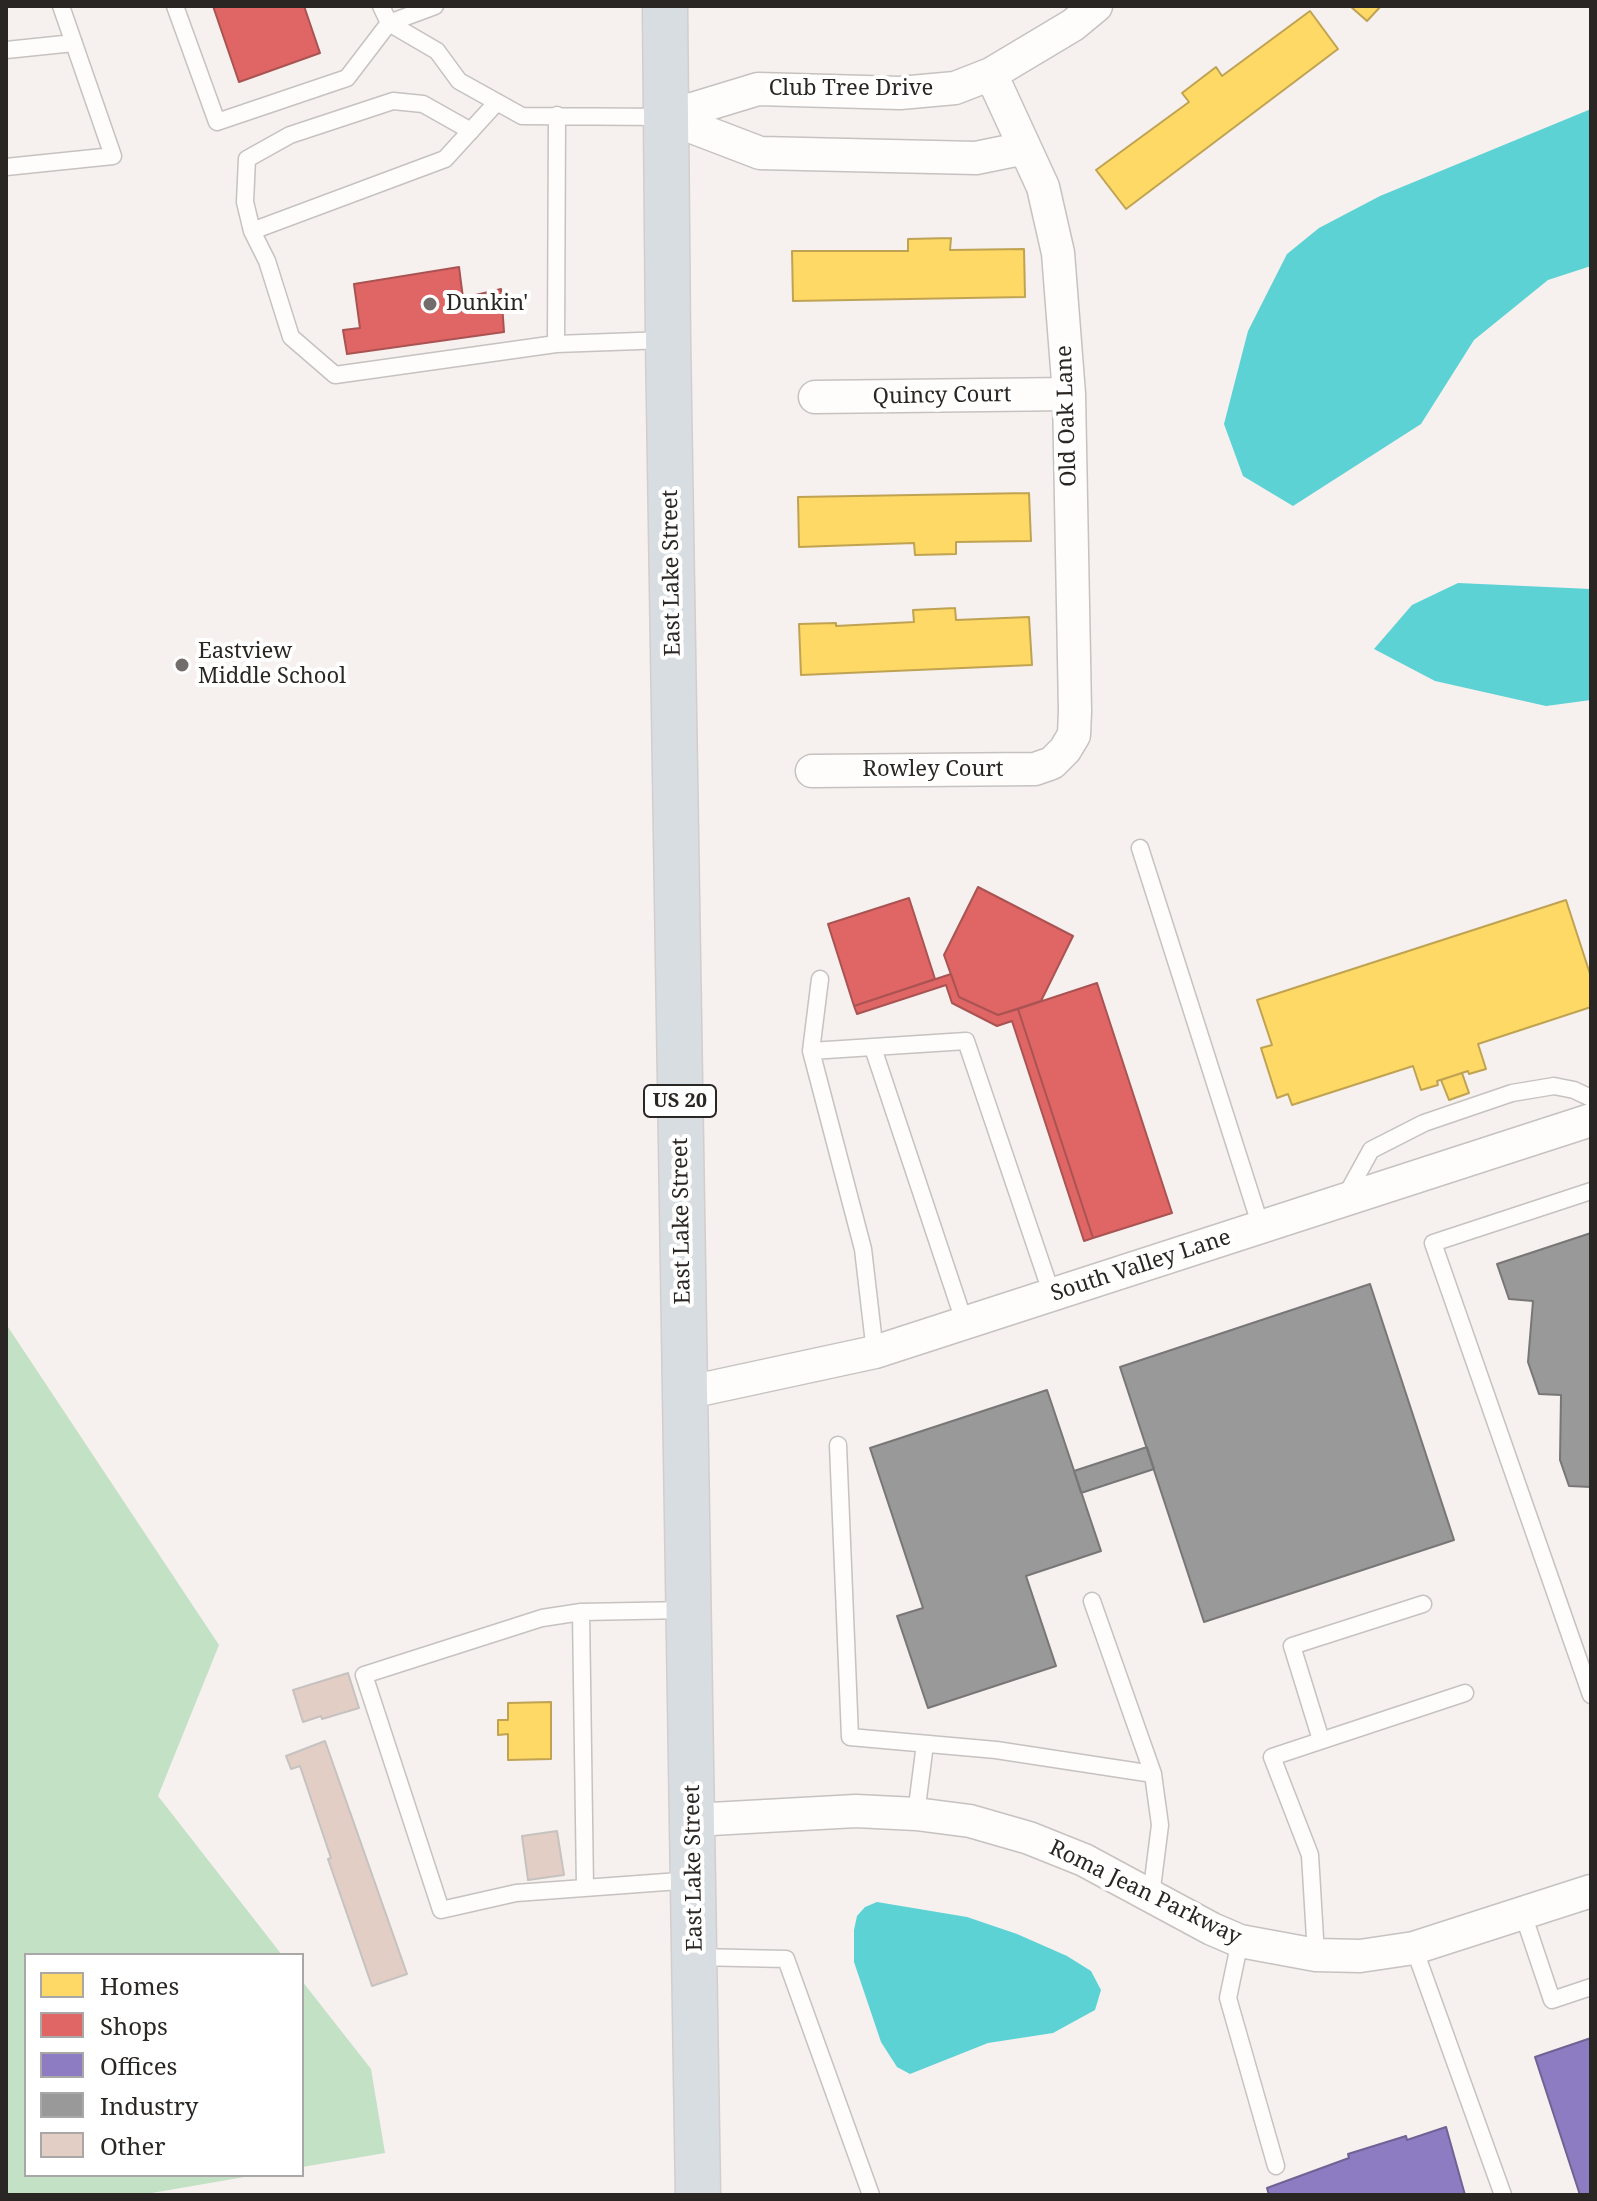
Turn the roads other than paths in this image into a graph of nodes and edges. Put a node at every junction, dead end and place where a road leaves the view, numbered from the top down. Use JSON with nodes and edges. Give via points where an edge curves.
{"nodes":[{"id":1,"x":61,"y":6,"type":"edge"},
{"id":2,"x":175,"y":6,"type":"edge"},
{"id":3,"x":381,"y":6,"type":"edge"},
{"id":4,"x":435,"y":6,"type":"edge"},
{"id":5,"x":665,"y":6,"type":"edge"},
{"id":6,"x":1081,"y":12,"type":"edge"},
{"id":7,"x":389,"y":23,"type":"junction"},
{"id":8,"x":74,"y":43,"type":"junction"},
{"id":9,"x":6,"y":50,"type":"edge"},
{"id":10,"x":991,"y":74,"type":"junction"},
{"id":11,"x":497,"y":102,"type":"junction"},
{"id":12,"x":557,"y":115,"type":"junction"},
{"id":13,"x":666,"y":117,"type":"junction"},
{"id":14,"x":471,"y":131,"type":"junction"},
{"id":15,"x":1025,"y":148,"type":"junction"},
{"id":16,"x":6,"y":167,"type":"edge"},
{"id":17,"x":252,"y":231,"type":"junction"},
{"id":18,"x":668,"y":340,"type":"junction"},
{"id":19,"x":556,"y":344,"type":"junction"},
{"id":20,"x":1069,"y":394,"type":"junction"},
{"id":21,"x":815,"y":397,"type":"dead end"},
{"id":22,"x":1052,"y":763,"type":"joint"},
{"id":23,"x":812,"y":771,"type":"dead end"},
{"id":24,"x":1140,"y":848,"type":"dead end"},
{"id":25,"x":820,"y":979,"type":"dead end"},
{"id":26,"x":873,"y":1048,"type":"junction"},
{"id":27,"x":811,"y":1051,"type":"junction"},
{"id":28,"x":1591,"y":1098,"type":"edge"},
{"id":29,"x":1591,"y":1120,"type":"edge"},
{"id":30,"x":1591,"y":1191,"type":"edge"},
{"id":31,"x":1343,"y":1201,"type":"junction"},
{"id":32,"x":1261,"y":1227,"type":"junction"},
{"id":33,"x":1052,"y":1295,"type":"junction"},
{"id":34,"x":965,"y":1324,"type":"junction"},
{"id":35,"x":875,"y":1352,"type":"junction"},
{"id":36,"x":685,"y":1393,"type":"junction"},
{"id":37,"x":838,"y":1445,"type":"dead end"},
{"id":38,"x":1092,"y":1601,"type":"dead end"},
{"id":39,"x":1423,"y":1604,"type":"dead end"},
{"id":40,"x":689,"y":1610,"type":"junction"},
{"id":41,"x":581,"y":1612,"type":"junction"},
{"id":42,"x":1465,"y":1693,"type":"dead end"},
{"id":43,"x":1591,"y":1695,"type":"edge"},
{"id":44,"x":1321,"y":1740,"type":"junction"},
{"id":45,"x":925,"y":1744,"type":"junction"},
{"id":46,"x":1153,"y":1774,"type":"junction"},
{"id":47,"x":916,"y":1814,"type":"junction"},
{"id":48,"x":693,"y":1820,"type":"junction"},
{"id":49,"x":694,"y":1880,"type":"junction"},
{"id":50,"x":585,"y":1888,"type":"junction"},
{"id":51,"x":1591,"y":1891,"type":"edge"},
{"id":52,"x":1151,"y":1896,"type":"junction"},
{"id":53,"x":1523,"y":1914,"type":"junction"},
{"id":54,"x":1240,"y":1941,"type":"junction"},
{"id":55,"x":1414,"y":1948,"type":"junction"},
{"id":56,"x":1316,"y":1955,"type":"junction"},
{"id":57,"x":695,"y":1957,"type":"junction"},
{"id":58,"x":1591,"y":1987,"type":"edge"},
{"id":59,"x":1276,"y":2166,"type":"dead end"},
{"id":60,"x":698,"y":2195,"type":"edge"},
{"id":61,"x":871,"y":2195,"type":"edge"},
{"id":62,"x":1503,"y":2195,"type":"edge"}],
"edges":[{"from":1,"to":8,"type":"lane"},
{"from":2,"to":7,"type":"lane","via":[[217,122],[347,78]]},
{"from":3,"to":7,"type":"lane"},
{"from":4,"to":7,"type":"lane"},
{"from":5,"to":13,"type":"highway","name":"East Lake Street","number":"US 20"},
{"from":6,"to":10,"type":"street","name":"Club Tree Drive"},
{"from":7,"to":11,"type":"lane","via":[[437,51],[459,81]]},
{"from":8,"to":9,"type":"lane"},
{"from":8,"to":16,"type":"lane","via":[[113,156]]},
{"from":10,"to":13,"type":"street","name":"Club Tree Drive","via":[[955,88],[900,93],[758,89]]},
{"from":10,"to":15,"type":"street","name":"Old Oak Lane"},
{"from":11,"to":12,"type":"lane","via":[[522,116]]},
{"from":11,"to":14,"type":"lane"},
{"from":12,"to":13,"type":"lane"},
{"from":12,"to":19,"type":"lane"},
{"from":13,"to":15,"type":"street","via":[[760,153],[976,158]]},
{"from":13,"to":18,"type":"highway","name":"East Lake Street","number":"US 20"},
{"from":14,"to":17,"type":"lane","via":[[445,159]]},
{"from":14,"to":17,"type":"lane","via":[[423,104],[393,101],[290,135],[247,159],[245,202]]},
{"from":15,"to":20,"type":"street","name":"Old Oak Lane","via":[[1043,187],[1058,253]]},
{"from":17,"to":19,"type":"lane","via":[[291,337],[335,375]]},
{"from":18,"to":19,"type":"lane"},
{"from":18,"to":36,"type":"highway","name":"East Lake Street","number":"US 20"},
{"from":20,"to":21,"type":"street","name":"Quincy Court"},
{"from":20,"to":22,"type":"street","name":"Old Oak Lane","via":[[1074,735]]},
{"from":22,"to":23,"type":"street","name":"Rowley Court","via":[[1035,769]]},
{"from":24,"to":32,"type":"lane"},
{"from":25,"to":27,"type":"lane"},
{"from":26,"to":27,"type":"lane"},
{"from":26,"to":33,"type":"lane","via":[[966,1041]]},
{"from":26,"to":34,"type":"lane"},
{"from":27,"to":35,"type":"lane","via":[[863,1249]]},
{"from":28,"to":31,"type":"lane","via":[[1554,1086],[1512,1093],[1424,1123],[1371,1150]]},
{"from":29,"to":31,"type":"street","name":"South Valley Lane"},
{"from":30,"to":43,"type":"lane","via":[[1433,1243]]},
{"from":31,"to":32,"type":"street","name":"South Valley Lane"},
{"from":32,"to":33,"type":"street","name":"South Valley Lane"},
{"from":33,"to":34,"type":"street","name":"South Valley Lane"},
{"from":34,"to":35,"type":"street","name":"South Valley Lane"},
{"from":35,"to":36,"type":"street","name":"South Valley Lane"},
{"from":36,"to":40,"type":"highway","name":"East Lake Street","number":"US 20"},
{"from":37,"to":45,"type":"lane","via":[[850,1737]]},
{"from":38,"to":46,"type":"lane"},
{"from":39,"to":44,"type":"lane","via":[[1292,1646]]},
{"from":40,"to":41,"type":"lane"},
{"from":40,"to":48,"type":"highway","name":"East Lake Street","number":"US 20"},
{"from":41,"to":50,"type":"lane"},
{"from":41,"to":50,"type":"lane","via":[[542,1618],[364,1675],[441,1910],[516,1893]]},
{"from":42,"to":44,"type":"lane"},
{"from":44,"to":56,"type":"lane","via":[[1272,1757],[1310,1855]]},
{"from":45,"to":46,"type":"lane"},
{"from":45,"to":47,"type":"lane"},
{"from":46,"to":52,"type":"lane","via":[[1160,1825]]},
{"from":47,"to":48,"type":"street","name":"Roma Jean Parkway","via":[[856,1811]]},
{"from":47,"to":52,"type":"street","name":"Roma Jean Parkway","via":[[970,1821],[1029,1838]]},
{"from":48,"to":49,"type":"highway","name":"East Lake Street","number":"US 20"},
{"from":49,"to":50,"type":"lane"},
{"from":49,"to":57,"type":"highway","name":"East Lake Street","number":"US 20"},
{"from":51,"to":53,"type":"street","name":"Roma Jean Parkway"},
{"from":52,"to":54,"type":"street","name":"Roma Jean Parkway"},
{"from":53,"to":55,"type":"street","name":"Roma Jean Parkway"},
{"from":53,"to":58,"type":"lane","via":[[1552,2000]]},
{"from":54,"to":56,"type":"street","name":"Roma Jean Parkway"},
{"from":54,"to":59,"type":"lane","via":[[1228,1998]]},
{"from":55,"to":56,"type":"street","name":"Roma Jean Parkway","via":[[1360,1956]]},
{"from":55,"to":62,"type":"lane"},
{"from":57,"to":60,"type":"highway","name":"East Lake Street","number":"US 20"},
{"from":57,"to":61,"type":"lane","via":[[786,1959]]}]}
